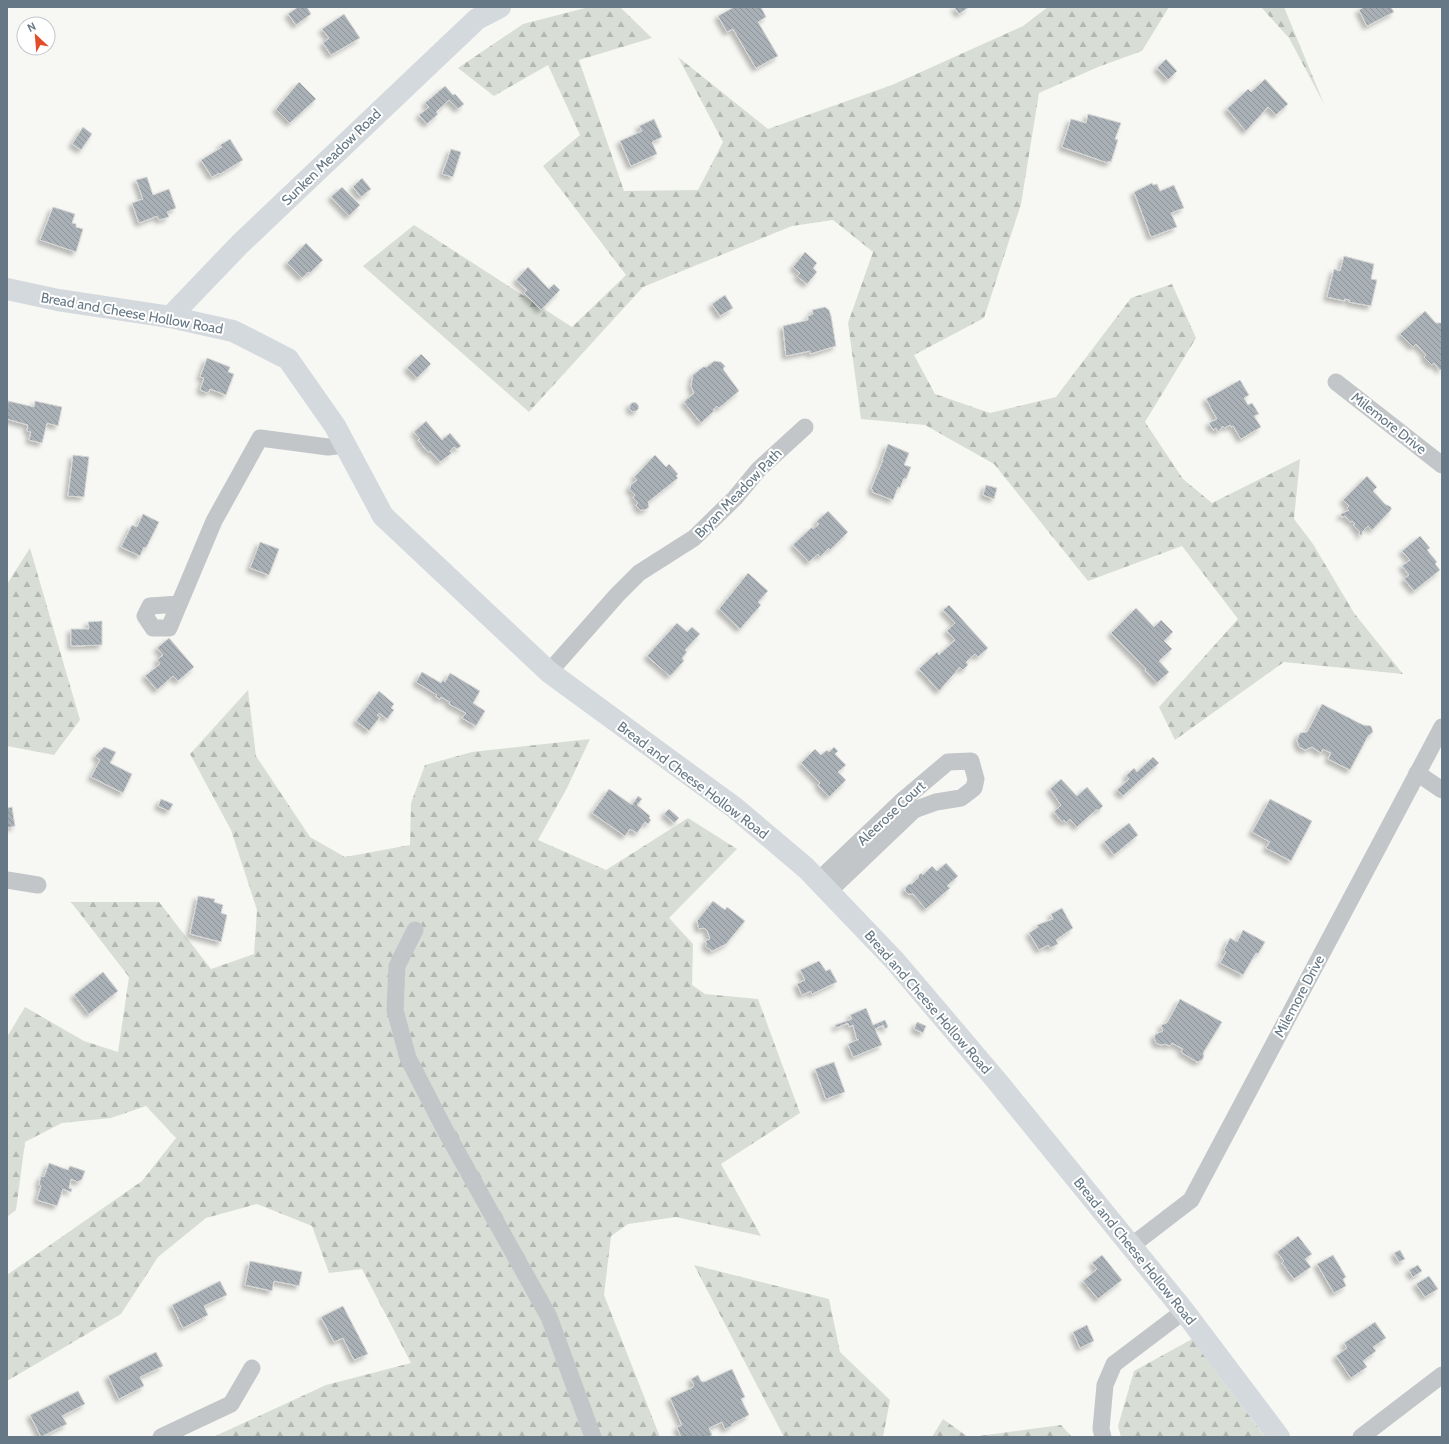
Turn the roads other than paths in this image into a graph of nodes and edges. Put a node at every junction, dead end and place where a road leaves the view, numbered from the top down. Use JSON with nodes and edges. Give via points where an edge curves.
{"nodes":[{"id":1,"x":500,"y":7,"type":"edge"},
{"id":2,"x":7,"y":289,"type":"edge"},
{"id":3,"x":170,"y":317,"type":"junction"},
{"id":4,"x":1336,"y":382,"type":"dead end"},
{"id":5,"x":805,"y":427,"type":"dead end"},
{"id":6,"x":345,"y":445,"type":"junction"},
{"id":7,"x":1442,"y":465,"type":"edge"},
{"id":8,"x":179,"y":604,"type":"dead end"},
{"id":9,"x":549,"y":672,"type":"junction"},
{"id":10,"x":1442,"y":727,"type":"edge"},
{"id":11,"x":1417,"y":773,"type":"junction"},
{"id":12,"x":1442,"y":790,"type":"edge"},
{"id":13,"x":7,"y":880,"type":"edge"},
{"id":14,"x":38,"y":885,"type":"dead end"},
{"id":15,"x":824,"y":886,"type":"junction"},
{"id":16,"x":415,"y":930,"type":"dead end"},
{"id":17,"x":1131,"y":1246,"type":"junction"},
{"id":18,"x":1184,"y":1311,"type":"junction"},
{"id":19,"x":252,"y":1368,"type":"dead end"},
{"id":20,"x":1442,"y":1375,"type":"edge"},
{"id":21,"x":161,"y":1437,"type":"edge"},
{"id":22,"x":593,"y":1437,"type":"edge"},
{"id":23,"x":1103,"y":1437,"type":"edge"},
{"id":24,"x":1279,"y":1437,"type":"edge"},
{"id":25,"x":1361,"y":1437,"type":"edge"}],
"edges":[{"from":1,"to":3,"type":"main road","name":"Sunken Meadow Road","via":[[477,18],[240,244]]},
{"from":2,"to":3,"type":"main road","name":"Bread and Cheese Hollow Road","via":[[58,300]]},
{"from":3,"to":6,"type":"main road","name":"Bread and Cheese Hollow Road","via":[[233,331],[288,359],[335,426]]},
{"from":4,"to":7,"type":"street","name":"Milemore Drive"},
{"from":5,"to":9,"type":"street","name":"Bryan Meadow Path","via":[[758,469],[735,498],[694,538],[639,573]]},
{"from":6,"to":8,"type":"street","via":[[328,447],[260,438],[214,521]]},
{"from":6,"to":9,"type":"main road","name":"Bread and Cheese Hollow Road","via":[[383,516]]},
{"from":9,"to":15,"type":"main road","name":"Bread and Cheese Hollow Road","via":[[735,808]]},
{"from":10,"to":11,"type":"street","name":"Milemore Drive"},
{"from":11,"to":12,"type":"street"},
{"from":11,"to":17,"type":"street","name":"Milemore Drive","via":[[1191,1200]]},
{"from":13,"to":14,"type":"street"},
{"from":15,"to":15,"type":"street","name":"Aleerose Court","via":[[914,810],[936,802],[961,798],[974,788],[976,779],[971,761],[948,762],[903,800]]},
{"from":15,"to":17,"type":"main road","name":"Bread and Cheese Hollow Road","via":[[894,961],[988,1070]]},
{"from":16,"to":22,"type":"street","via":[[397,966],[396,1010],[408,1058],[549,1317]]},
{"from":17,"to":18,"type":"main road","name":"Bread and Cheese Hollow Road"},
{"from":18,"to":23,"type":"street","via":[[1114,1364],[1105,1386],[1101,1430]]},
{"from":18,"to":24,"type":"main road","name":"Bread and Cheese Hollow Road"},
{"from":19,"to":21,"type":"street","via":[[231,1404]]},
{"from":20,"to":25,"type":"street"}]}
